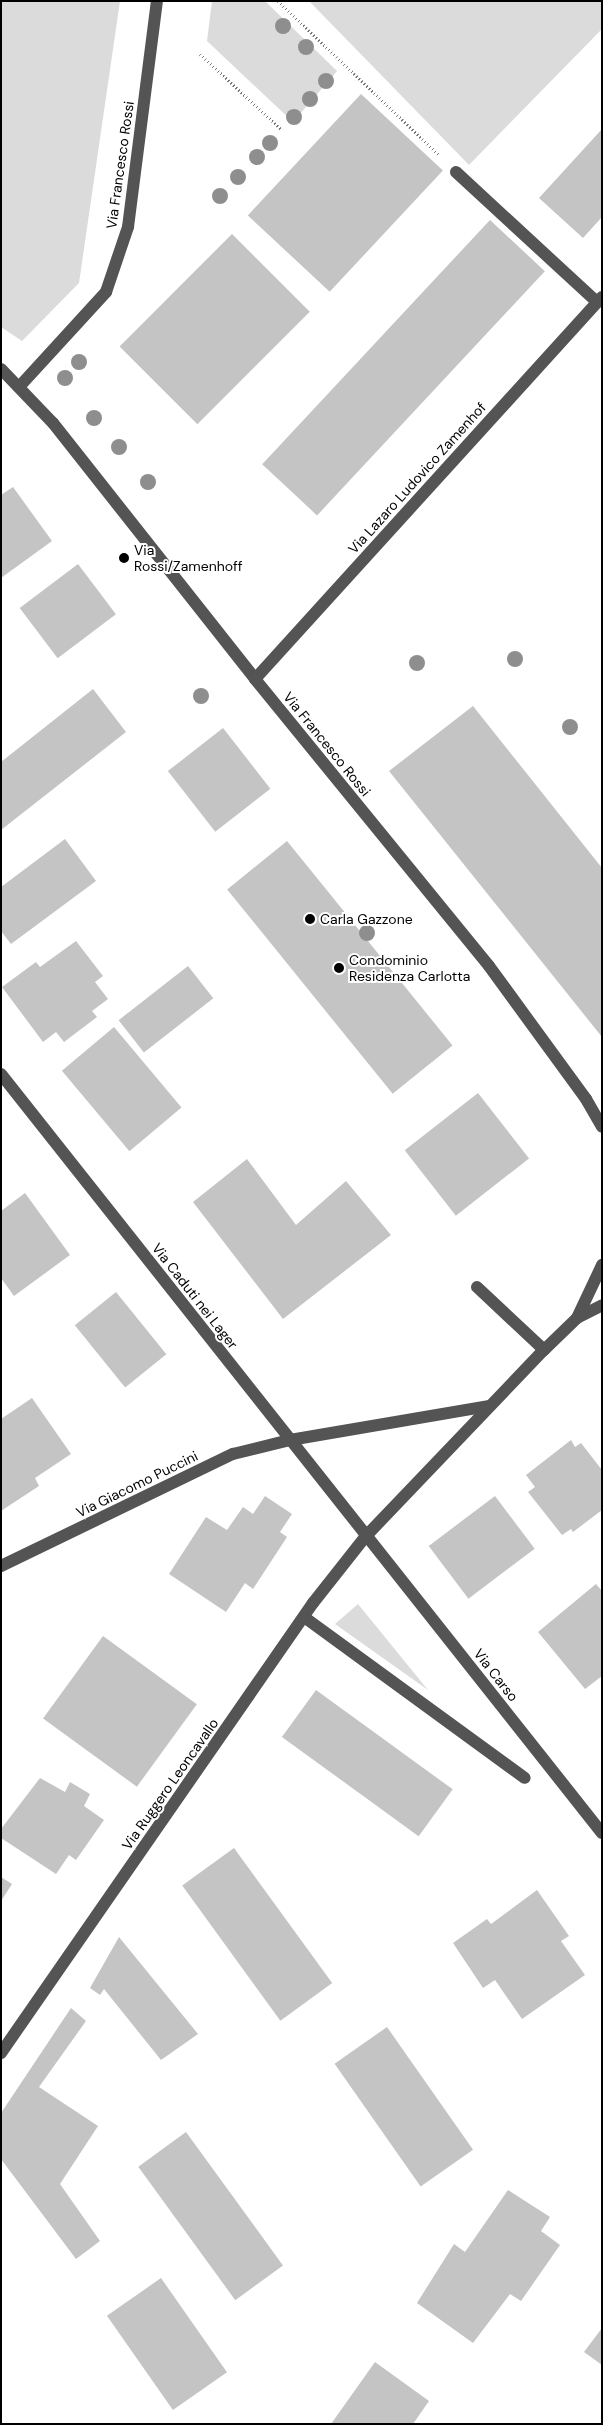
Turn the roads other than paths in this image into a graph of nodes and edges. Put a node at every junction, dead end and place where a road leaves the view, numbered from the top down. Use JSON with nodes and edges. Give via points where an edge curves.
{"nodes":[{"id":1,"x":157,"y":1,"type":"edge"},
{"id":2,"x":456,"y":172,"type":"road end"},
{"id":3,"x":599,"y":300,"type":"edge"},
{"id":4,"x":1,"y":369,"type":"edge"},
{"id":5,"x":19,"y":387,"type":"junction"},
{"id":6,"x":254,"y":679,"type":"junction"},
{"id":7,"x":1,"y":1074,"type":"edge"},
{"id":8,"x":602,"y":1127,"type":"edge"},
{"id":9,"x":602,"y":1265,"type":"edge"},
{"id":10,"x":477,"y":1287,"type":"dead end"},
{"id":11,"x":602,"y":1304,"type":"edge"},
{"id":12,"x":577,"y":1318,"type":"junction"},
{"id":13,"x":544,"y":1350,"type":"junction"},
{"id":14,"x":488,"y":1406,"type":"junction"},
{"id":15,"x":290,"y":1440,"type":"junction"},
{"id":16,"x":366,"y":1536,"type":"junction"},
{"id":17,"x":1,"y":1566,"type":"edge"},
{"id":18,"x":304,"y":1617,"type":"junction"},
{"id":19,"x":526,"y":1778,"type":"dead end"},
{"id":20,"x":602,"y":1833,"type":"edge"},
{"id":21,"x":1,"y":2053,"type":"edge"}],
"edges":[{"from":1,"to":5,"type":"street","name":"Via Francesco Rossi","via":[[128,227],[106,292]]},
{"from":2,"to":3,"type":"street"},
{"from":3,"to":6,"type":"street","name":"Via Lazaro Ludovico Zamenhof"},
{"from":4,"to":5,"type":"street","name":"Via Francesco Rossi"},
{"from":5,"to":6,"type":"street","name":"Via Francesco Rossi","via":[[53,424]]},
{"from":6,"to":8,"type":"street","name":"Via Francesco Rossi","via":[[489,966],[586,1099]]},
{"from":7,"to":15,"type":"street","name":"Via Caduti nei Lager"},
{"from":9,"to":12,"type":"street"},
{"from":10,"to":13,"type":"street"},
{"from":11,"to":12,"type":"street"},
{"from":12,"to":13,"type":"street","name":"Via Ruggero Leoncavallo"},
{"from":13,"to":14,"type":"street","name":"Via Ruggero Leoncavallo"},
{"from":14,"to":15,"type":"street","name":"Via Giacomo Puccini"},
{"from":14,"to":16,"type":"street","name":"Via Ruggero Leoncavallo"},
{"from":15,"to":16,"type":"street","name":"Via Caduti nei Lager"},
{"from":15,"to":17,"type":"street","name":"Via Giacomo Puccini","via":[[232,1454]]},
{"from":16,"to":18,"type":"street","name":"Via Ruggero Leoncavallo"},
{"from":16,"to":20,"type":"street","name":"Via Carso"},
{"from":18,"to":19,"type":"street"},
{"from":18,"to":21,"type":"street","name":"Via Ruggero Leoncavallo"}]}
